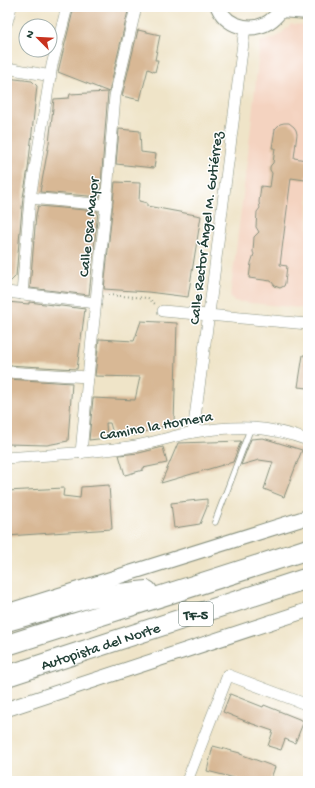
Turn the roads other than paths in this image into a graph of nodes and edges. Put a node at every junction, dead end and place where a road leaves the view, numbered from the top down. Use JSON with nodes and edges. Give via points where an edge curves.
{"nodes":[{"id":1,"x":11,"y":7,"type":"edge"},
{"id":2,"x":67,"y":7,"type":"edge"},
{"id":3,"x":136,"y":7,"type":"edge"},
{"id":4,"x":218,"y":7,"type":"edge"},
{"id":5,"x":282,"y":9,"type":"edge"},
{"id":6,"x":308,"y":12,"type":"edge"},
{"id":7,"x":7,"y":22,"type":"edge"},
{"id":8,"x":245,"y":27,"type":"junction"},
{"id":9,"x":7,"y":68,"type":"edge"},
{"id":10,"x":51,"y":76,"type":"junction"},
{"id":11,"x":30,"y":198,"type":"junction"},
{"id":12,"x":106,"y":205,"type":"junction"},
{"id":13,"x":7,"y":292,"type":"edge"},
{"id":14,"x":22,"y":294,"type":"junction"},
{"id":15,"x":96,"y":303,"type":"junction"},
{"id":16,"x":163,"y":311,"type":"road end"},
{"id":17,"x":209,"y":315,"type":"junction"},
{"id":18,"x":308,"y":324,"type":"edge"},
{"id":19,"x":7,"y":372,"type":"edge"},
{"id":20,"x":88,"y":377,"type":"junction"},
{"id":21,"x":251,"y":428,"type":"junction"},
{"id":22,"x":193,"y":432,"type":"junction"},
{"id":23,"x":308,"y":440,"type":"edge"},
{"id":24,"x":81,"y":453,"type":"junction"},
{"id":25,"x":7,"y":458,"type":"edge"},
{"id":26,"x":308,"y":517,"type":"edge"},
{"id":27,"x":215,"y":522,"type":"dead end"},
{"id":28,"x":308,"y":549,"type":"edge"},
{"id":29,"x":308,"y":578,"type":"edge"},
{"id":30,"x":198,"y":585,"type":"junction"},
{"id":31,"x":308,"y":610,"type":"edge"},
{"id":32,"x":7,"y":611,"type":"edge"},
{"id":33,"x":7,"y":621,"type":"edge"},
{"id":34,"x":7,"y":645,"type":"edge"},
{"id":35,"x":84,"y":651,"type":"junction"},
{"id":36,"x":7,"y":676,"type":"edge"},
{"id":37,"x":7,"y":682,"type":"edge"},
{"id":38,"x":308,"y":705,"type":"edge"},
{"id":39,"x":7,"y":709,"type":"edge"},
{"id":40,"x":187,"y":781,"type":"edge"}],
"edges":[{"from":1,"to":7,"type":"street"},
{"from":2,"to":10,"type":"street"},
{"from":3,"to":12,"type":"street","name":"Calle Osa Mayor","via":[[115,96]]},
{"from":4,"to":8,"type":"street","via":[[220,13],[232,23]]},
{"from":5,"to":6,"type":"street"},
{"from":5,"to":8,"type":"street","via":[[270,22],[258,27]]},
{"from":8,"to":17,"type":"street","name":"Calle Rector Ángel M. Gutiérrez"},
{"from":9,"to":10,"type":"street"},
{"from":10,"to":11,"type":"street"},
{"from":11,"to":12,"type":"street"},
{"from":11,"to":14,"type":"street"},
{"from":12,"to":15,"type":"street","name":"Calle Osa Mayor"},
{"from":13,"to":14,"type":"street"},
{"from":14,"to":15,"type":"street"},
{"from":15,"to":20,"type":"street","name":"Calle Osa Mayor"},
{"from":16,"to":17,"type":"street"},
{"from":17,"to":18,"type":"street"},
{"from":17,"to":22,"type":"street","name":"Calle Rector Ángel M. Gutiérrez"},
{"from":19,"to":20,"type":"street"},
{"from":20,"to":24,"type":"street","name":"Calle Osa Mayor"},
{"from":21,"to":22,"type":"street","name":"Camino la Hornera"},
{"from":21,"to":23,"type":"street","name":"Camino la Hornera","via":[[261,428]]},
{"from":21,"to":27,"type":"lane"},
{"from":22,"to":24,"type":"street","name":"Camino la Hornera","via":[[130,447]]},
{"from":24,"to":25,"type":"street","name":"Camino la Hornera"},
{"from":26,"to":32,"type":"street"},
{"from":28,"to":30,"type":"highway","name":"Autopista del Norte","number":"TF-5"},
{"from":29,"to":35,"type":"highway","name":"Autopista del Norte","number":"TF-5"},
{"from":30,"to":33,"type":"highway","via":[[91,598]]},
{"from":30,"to":34,"type":"highway","name":"Autopista del Norte","number":"TF-5"},
{"from":31,"to":39,"type":"street"},
{"from":35,"to":36,"type":"highway","name":"Autopista del Norte","number":"TF-5"},
{"from":35,"to":37,"type":"highway"},
{"from":38,"to":40,"type":"street","via":[[228,675]]}]}
